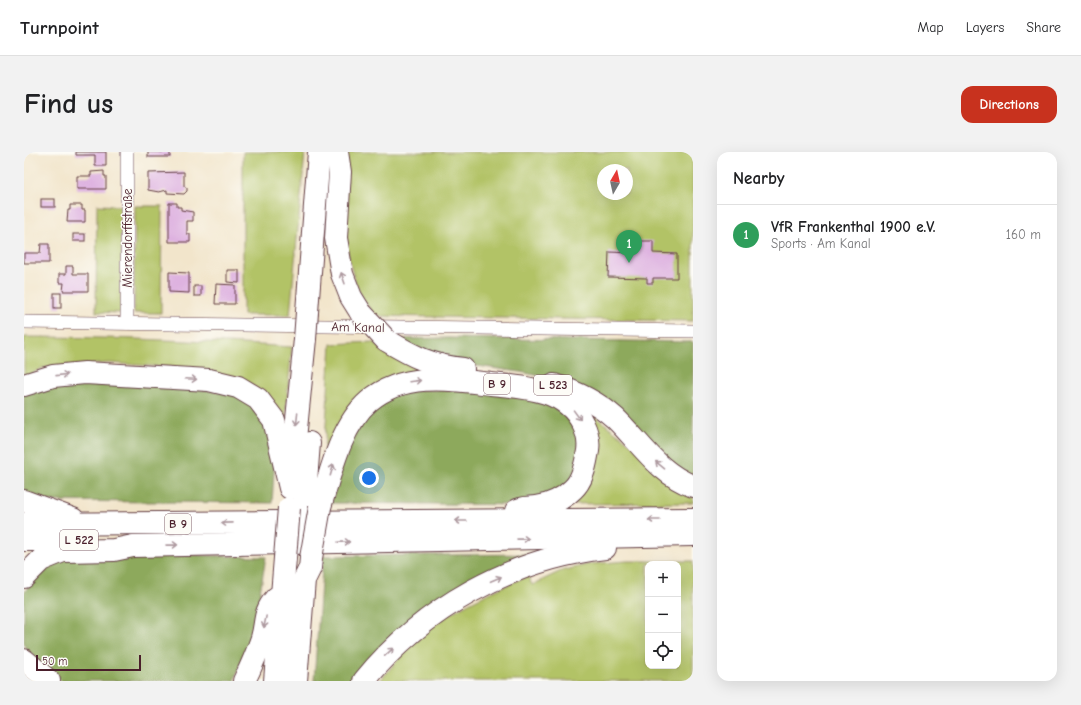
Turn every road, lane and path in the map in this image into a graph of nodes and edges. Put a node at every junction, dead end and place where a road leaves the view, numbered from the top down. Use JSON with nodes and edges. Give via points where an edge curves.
{"nodes":[{"id":1,"x":127,"y":152,"type":"edge"},
{"id":2,"x":330,"y":153,"type":"edge"},
{"id":3,"x":24,"y":322,"type":"edge"},
{"id":4,"x":127,"y":323,"type":"junction"},
{"id":5,"x":693,"y":331,"type":"edge"},
{"id":6,"x":24,"y":385,"type":"edge"},
{"id":7,"x":693,"y":486,"type":"edge"},
{"id":8,"x":24,"y":501,"type":"edge"},
{"id":9,"x":301,"y":503,"type":"junction"},
{"id":10,"x":693,"y":519,"type":"edge"},
{"id":11,"x":500,"y":521,"type":"junction"},
{"id":12,"x":24,"y":524,"type":"edge"},
{"id":13,"x":90,"y":525,"type":"junction"},
{"id":14,"x":693,"y":535,"type":"edge"},
{"id":15,"x":24,"y":540,"type":"edge"},
{"id":16,"x":693,"y":545,"type":"edge"},
{"id":17,"x":133,"y":546,"type":"junction"},
{"id":18,"x":299,"y":558,"type":"junction"},
{"id":19,"x":24,"y":577,"type":"edge"},
{"id":20,"x":283,"y":589,"type":"junction"},
{"id":21,"x":24,"y":660,"type":"edge"},
{"id":22,"x":24,"y":672,"type":"edge"},
{"id":23,"x":36,"y":681,"type":"edge"},
{"id":24,"x":49,"y":681,"type":"edge"},
{"id":25,"x":244,"y":681,"type":"edge"},
{"id":26,"x":275,"y":681,"type":"edge"},
{"id":27,"x":296,"y":681,"type":"edge"},
{"id":28,"x":364,"y":681,"type":"edge"}],
"edges":[{"from":1,"to":4,"type":"street","name":"Mierendorffstraße"},
{"from":7,"to":2,"type":"highway","number":"L 523","one_way":true,"bridge":true,"via":[[660,466],[615,418],[596,403],[572,391],[526,377],[445,367],[416,358],[386,340],[350,297],[342,274],[336,238],[340,172]]},
{"from":2,"to":9,"type":"highway","number":"L 523","via":[[313,313]]},
{"from":3,"to":4,"type":"street","name":"Am Kanal"},
{"from":4,"to":5,"type":"street","name":"Am Kanal"},
{"from":6,"to":9,"type":"highway","number":"B 9","one_way":true,"via":[[53,376],[85,373],[209,380],[238,387],[258,399],[274,420]]},
{"from":8,"to":13,"type":"highway","number":"B 9"},
{"from":9,"to":11,"type":"highway","number":"B 9","one_way":true,"via":[[338,448],[351,423],[368,402],[386,390],[409,382],[440,378],[546,392],[568,404],[580,416],[588,434],[584,470],[574,488],[556,502],[521,508]]},
{"from":9,"to":18,"type":"highway","number":"B 9","bridge":true},
{"from":9,"to":18,"type":"highway","number":"B 9","bridge":true},
{"from":10,"to":11,"type":"highway","number":"B 9","one_way":true},
{"from":11,"to":13,"type":"highway","number":"B 9","one_way":true},
{"from":12,"to":13,"type":"highway","number":"L 522"},
{"from":17,"to":14,"type":"highway","number":"B 9","one_way":true},
{"from":15,"to":17,"type":"highway","number":"L 522","via":[[114,541]]},
{"from":28,"to":16,"type":"highway","one_way":true,"via":[[381,659],[442,608],[474,589],[511,573],[548,560],[590,550],[633,545]]},
{"from":17,"to":19,"type":"highway","number":"B 9","via":[[114,550],[63,551],[41,560]]},
{"from":18,"to":20,"type":"highway","number":"B 9"},
{"from":18,"to":27,"type":"highway","number":"B 9","via":[[310,568],[304,580]]},
{"from":20,"to":25,"type":"highway","one_way":true,"via":[[268,608],[255,660]]},
{"from":20,"to":26,"type":"highway","number":"B 9"},
{"from":21,"to":24,"type":"highway"},
{"from":22,"to":23,"type":"highway"}]}
